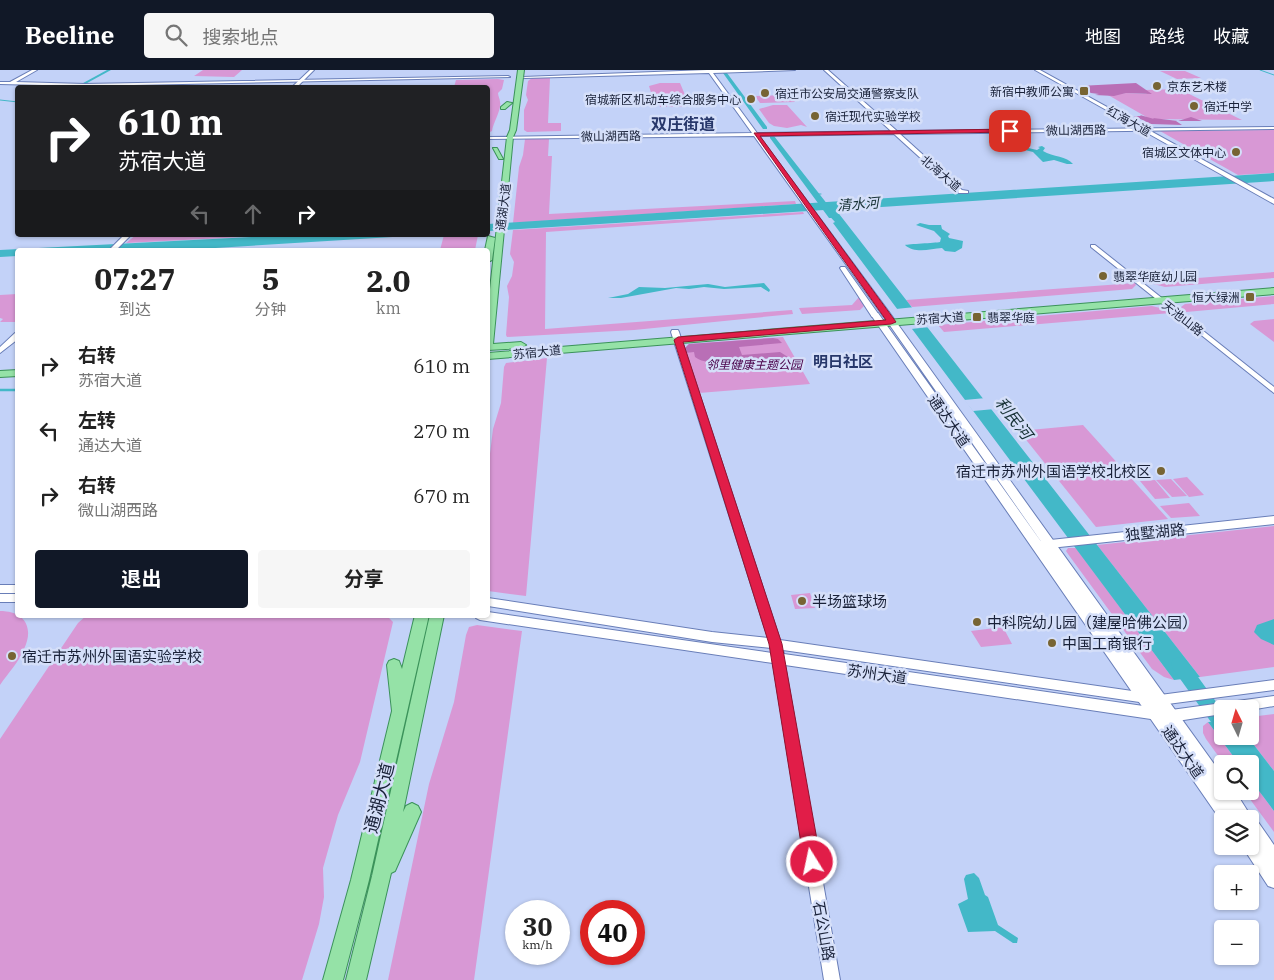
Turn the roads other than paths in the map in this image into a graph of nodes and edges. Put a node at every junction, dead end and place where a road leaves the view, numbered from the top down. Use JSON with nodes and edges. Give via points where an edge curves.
{"nodes":[{"id":1,"x":33,"y":70,"type":"edge"},
{"id":2,"x":312,"y":70,"type":"edge"},
{"id":3,"x":521,"y":70,"type":"edge"},
{"id":4,"x":752,"y":70,"type":"edge"},
{"id":5,"x":793,"y":70,"type":"edge"},
{"id":6,"x":826,"y":70,"type":"edge"},
{"id":7,"x":1037,"y":70,"type":"edge"},
{"id":8,"x":1042,"y":70,"type":"edge"},
{"id":9,"x":708,"y":71,"type":"edge"},
{"id":10,"x":833,"y":73,"type":"edge"},
{"id":11,"x":512,"y":74,"type":"edge"},
{"id":12,"x":525,"y":76,"type":"dead end"},
{"id":13,"x":300,"y":81,"type":"junction"},
{"id":14,"x":0,"y":83,"type":"edge"},
{"id":15,"x":9,"y":83,"type":"junction"},
{"id":16,"x":296,"y":85,"type":"edge"},
{"id":17,"x":0,"y":88,"type":"edge"},
{"id":18,"x":505,"y":111,"type":"dead end"},
{"id":19,"x":515,"y":117,"type":"junction"},
{"id":20,"x":520,"y":122,"type":"dead end"},
{"id":21,"x":891,"y":122,"type":"junction"},
{"id":22,"x":884,"y":123,"type":"junction"},
{"id":23,"x":506,"y":127,"type":"dead end"},
{"id":24,"x":1274,"y":127,"type":"edge"},
{"id":25,"x":1145,"y":129,"type":"junction"},
{"id":26,"x":898,"y":132,"type":"junction"},
{"id":27,"x":753,"y":134,"type":"junction"},
{"id":28,"x":508,"y":136,"type":"junction"},
{"id":29,"x":490,"y":137,"type":"edge"},
{"id":30,"x":495,"y":149,"type":"dead end"},
{"id":31,"x":501,"y":158,"type":"junction"},
{"id":32,"x":514,"y":167,"type":"dead end"},
{"id":33,"x":507,"y":175,"type":"junction"},
{"id":34,"x":1274,"y":198,"type":"edge"},
{"id":35,"x":1274,"y":202,"type":"edge"},
{"id":36,"x":495,"y":203,"type":"dead end"},
{"id":37,"x":810,"y":214,"type":"junction"},
{"id":38,"x":126,"y":237,"type":"edge"},
{"id":39,"x":494,"y":245,"type":"junction"},
{"id":40,"x":1095,"y":246,"type":"dead end"},
{"id":41,"x":114,"y":248,"type":"edge"},
{"id":42,"x":490,"y":255,"type":"edge"},
{"id":43,"x":1274,"y":284,"type":"edge"},
{"id":44,"x":1274,"y":291,"type":"edge"},
{"id":45,"x":1158,"y":297,"type":"junction"},
{"id":46,"x":493,"y":302,"type":"junction"},
{"id":47,"x":500,"y":316,"type":"dead end"},
{"id":48,"x":886,"y":318,"type":"junction"},
{"id":49,"x":490,"y":328,"type":"edge"},
{"id":50,"x":677,"y":336,"type":"junction"},
{"id":51,"x":15,"y":338,"type":"edge"},
{"id":52,"x":490,"y":346,"type":"edge"},
{"id":53,"x":0,"y":350,"type":"edge"},
{"id":54,"x":490,"y":356,"type":"edge"},
{"id":55,"x":15,"y":373,"type":"edge"},
{"id":56,"x":0,"y":374,"type":"edge"},
{"id":57,"x":15,"y":380,"type":"edge"},
{"id":58,"x":0,"y":381,"type":"edge"},
{"id":59,"x":1274,"y":386,"type":"edge"},
{"id":60,"x":1274,"y":390,"type":"edge"},
{"id":61,"x":1274,"y":520,"type":"edge"},
{"id":62,"x":1048,"y":544,"type":"junction"},
{"id":63,"x":0,"y":588,"type":"edge"},
{"id":64,"x":15,"y":589,"type":"edge"},
{"id":65,"x":0,"y":598,"type":"edge"},
{"id":66,"x":15,"y":598,"type":"edge"},
{"id":67,"x":490,"y":602,"type":"edge"},
{"id":68,"x":490,"y":617,"type":"edge"},
{"id":69,"x":421,"y":618,"type":"edge"},
{"id":70,"x":436,"y":618,"type":"edge"},
{"id":71,"x":776,"y":644,"type":"junction"},
{"id":72,"x":778,"y":660,"type":"junction"},
{"id":73,"x":394,"y":665,"type":"dead end"},
{"id":74,"x":1274,"y":685,"type":"edge"},
{"id":75,"x":1143,"y":697,"type":"junction"},
{"id":76,"x":1165,"y":699,"type":"junction"},
{"id":77,"x":1274,"y":701,"type":"edge"},
{"id":78,"x":1156,"y":713,"type":"junction"},
{"id":79,"x":1176,"y":715,"type":"junction"},
{"id":80,"x":399,"y":719,"type":"junction"},
{"id":81,"x":1214,"y":774,"type":"edge"},
{"id":82,"x":1224,"y":810,"type":"edge"},
{"id":83,"x":412,"y":812,"type":"dead end"},
{"id":84,"x":1259,"y":838,"type":"edge"},
{"id":85,"x":1256,"y":855,"type":"edge"},
{"id":86,"x":1274,"y":859,"type":"edge"},
{"id":87,"x":1274,"y":880,"type":"edge"},
{"id":88,"x":376,"y":895,"type":"junction"},
{"id":89,"x":332,"y":980,"type":"edge"},
{"id":90,"x":356,"y":980,"type":"edge"},
{"id":91,"x":832,"y":980,"type":"edge"}],
"edges":[{"from":1,"to":15,"type":"main road"},
{"from":2,"to":13,"type":"street"},
{"from":3,"to":19,"type":"main road","name":"通湖大道"},
{"from":4,"to":9,"type":"street"},
{"from":5,"to":9,"type":"street"},
{"from":6,"to":10,"type":"street","name":"北海大道"},
{"from":7,"to":25,"type":"main road","name":"红海大道"},
{"from":8,"to":25,"type":"main road","name":"红海大道"},
{"from":9,"to":12,"type":"street"},
{"from":9,"to":27,"type":"street","name":"通达大道"},
{"from":10,"to":21,"type":"street","name":"北海大道"},
{"from":10,"to":22,"type":"street","name":"北海大道"},
{"from":11,"to":13,"type":"main road"},
{"from":11,"to":18,"type":"main road"},
{"from":13,"to":15,"type":"main road","via":[[83,85]]},
{"from":13,"to":16,"type":"street"},
{"from":14,"to":15,"type":"main road"},
{"from":15,"to":17,"type":"main road"},
{"from":19,"to":20,"type":"main road"},
{"from":19,"to":28,"type":"main road","name":"通湖大道"},
{"from":21,"to":22,"type":"street"},
{"from":21,"to":26,"type":"street","name":"北海大道"},
{"from":22,"to":26,"type":"street","name":"北海大道"},
{"from":23,"to":28,"type":"main road","name":"通湖大道"},
{"from":24,"to":25,"type":"street","name":"微山湖西路"},
{"from":25,"to":26,"type":"street","name":"微山湖西路"},
{"from":25,"to":34,"type":"main road","name":"红海大道"},
{"from":25,"to":35,"type":"main road","name":"红海大道"},
{"from":26,"to":26,"type":"street","name":"北海大道","via":[[961,192],[966,192]]},
{"from":26,"to":27,"type":"street","name":"微山湖西路"},
{"from":27,"to":28,"type":"street","name":"微山湖西路"},
{"from":27,"to":37,"type":"street","name":"通达大道"},
{"from":28,"to":29,"type":"street","name":"微山湖西路"},
{"from":28,"to":31,"type":"main road","name":"通湖大道"},
{"from":28,"to":33,"type":"main road","name":"通湖大道"},
{"from":30,"to":31,"type":"main road"},
{"from":31,"to":36,"type":"main road","name":"通湖大道"},
{"from":32,"to":33,"type":"main road"},
{"from":33,"to":39,"type":"main road","name":"通湖大道"},
{"from":37,"to":48,"type":"street","name":"通达大道"},
{"from":37,"to":48,"type":"street","name":"通达大道"},
{"from":38,"to":41,"type":"street"},
{"from":39,"to":42,"type":"main road","name":"通湖大道"},
{"from":39,"to":46,"type":"main road","name":"通湖大道"},
{"from":40,"to":45,"type":"street","name":"天池山路"},
{"from":43,"to":45,"type":"main road","name":"苏宿大道"},
{"from":44,"to":45,"type":"main road","name":"苏宿大道"},
{"from":45,"to":48,"type":"main road","name":"苏宿大道"},
{"from":45,"to":59,"type":"street","name":"天池山路"},
{"from":45,"to":60,"type":"street","name":"天池山路"},
{"from":46,"to":47,"type":"main road"},
{"from":46,"to":49,"type":"main road","name":"通湖大道"},
{"from":48,"to":50,"type":"main road","name":"苏宿大道"},
{"from":48,"to":62,"type":"main road","name":"通达大道"},
{"from":50,"to":52,"type":"main road","name":"苏宿大道"},
{"from":50,"to":54,"type":"main road","name":"苏宿大道"},
{"from":50,"to":71,"type":"street","name":"石公山路"},
{"from":51,"to":53,"type":"street"},
{"from":55,"to":56,"type":"main road"},
{"from":57,"to":58,"type":"main road"},
{"from":61,"to":62,"type":"street","name":"独墅湖路"},
{"from":62,"to":75,"type":"main road","name":"通达大道"},
{"from":62,"to":76,"type":"main road","name":"通达大道"},
{"from":63,"to":64,"type":"street"},
{"from":65,"to":66,"type":"street"},
{"from":67,"to":71,"type":"street","name":"苏州大道"},
{"from":68,"to":72,"type":"street","name":"苏州大道"},
{"from":69,"to":80,"type":"main road","name":"通湖大道"},
{"from":70,"to":88,"type":"main road","name":"通湖大道"},
{"from":71,"to":72,"type":"street","name":"石公山路"},
{"from":71,"to":75,"type":"street","name":"苏州大道"},
{"from":72,"to":78,"type":"street","name":"苏州大道"},
{"from":72,"to":91,"type":"street","name":"石公山路"},
{"from":73,"to":80,"type":"main road"},
{"from":74,"to":76,"type":"street","name":"苏州大道"},
{"from":75,"to":76,"type":"street","name":"苏州大道"},
{"from":75,"to":78,"type":"main road","name":"通达大道"},
{"from":76,"to":79,"type":"main road","name":"通达大道"},
{"from":77,"to":79,"type":"street","name":"苏州大道"},
{"from":78,"to":79,"type":"street","name":"苏州大道"},
{"from":78,"to":82,"type":"main road","name":"通达大道"},
{"from":79,"to":81,"type":"main road","name":"通达大道"},
{"from":80,"to":89,"type":"main road","name":"通湖大道"},
{"from":83,"to":88,"type":"main road"},
{"from":84,"to":86,"type":"main road"},
{"from":85,"to":87,"type":"main road"},
{"from":88,"to":90,"type":"main road","name":"通湖大道"}]}
